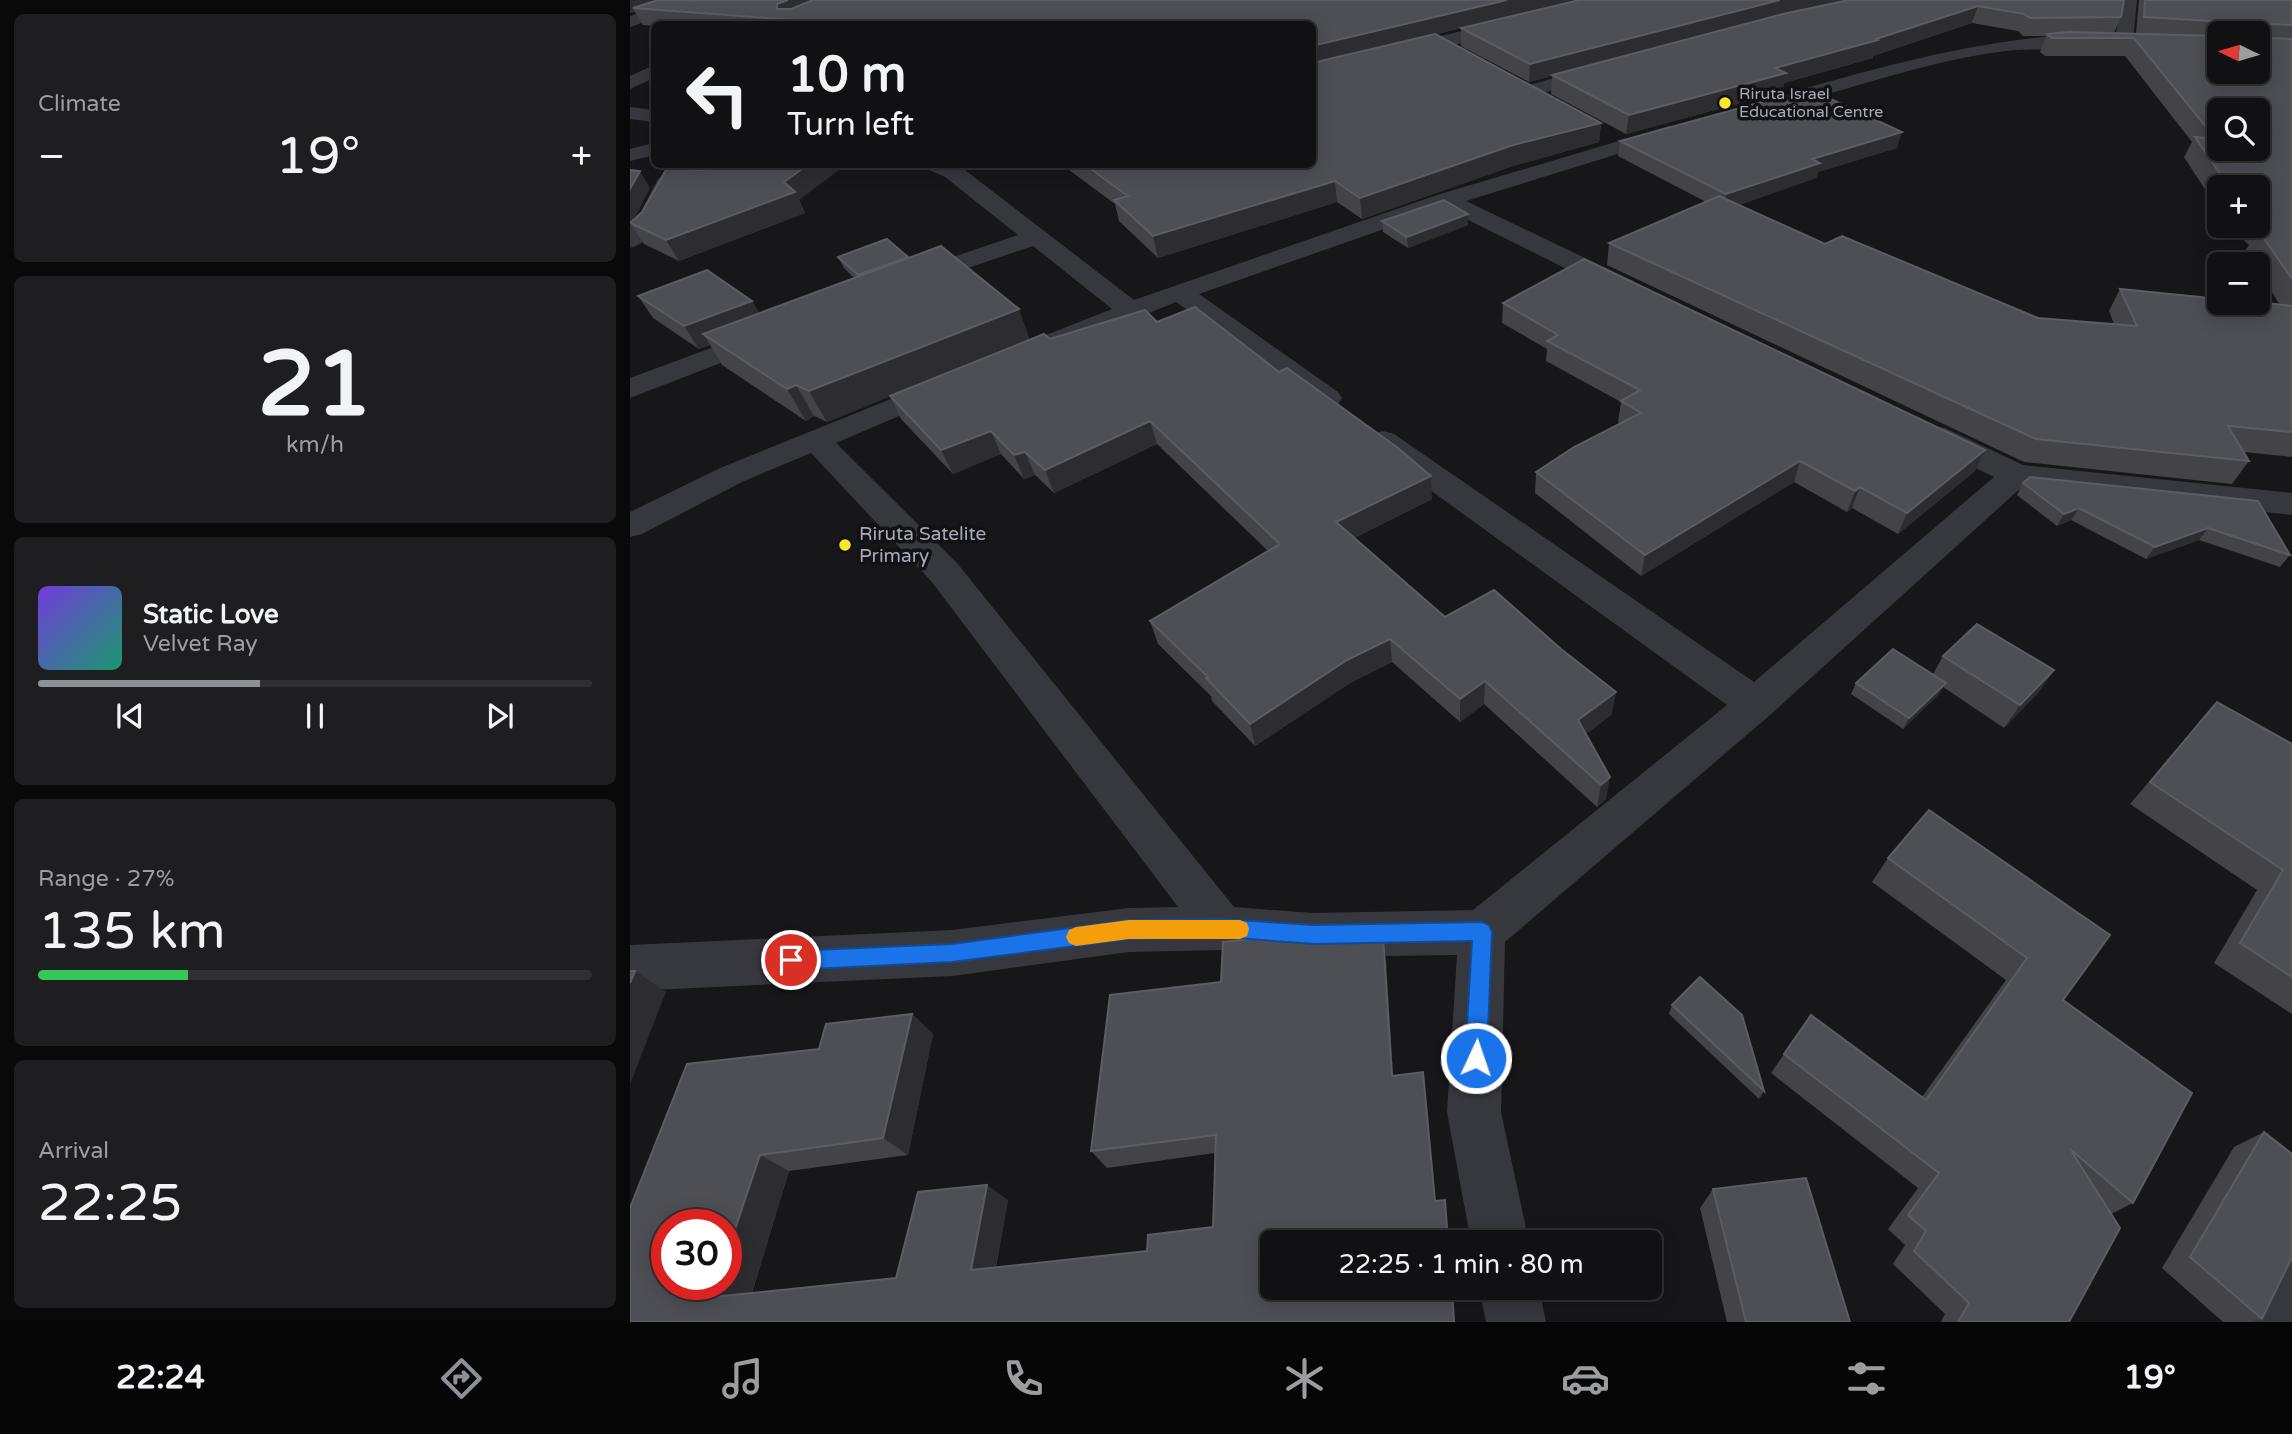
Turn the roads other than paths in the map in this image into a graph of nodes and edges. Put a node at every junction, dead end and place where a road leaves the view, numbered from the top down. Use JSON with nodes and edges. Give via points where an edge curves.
{"nodes":[{"id":1,"x":738,"y":0,"type":"edge"},
{"id":2,"x":1599,"y":0,"type":"edge"},
{"id":3,"x":2129,"y":0,"type":"edge"},
{"id":4,"x":630,"y":22,"type":"edge"},
{"id":5,"x":2124,"y":41,"type":"junction"},
{"id":6,"x":1438,"y":43,"type":"junction"},
{"id":7,"x":2151,"y":43,"type":"edge"},
{"id":8,"x":1461,"y":55,"type":"edge"},
{"id":9,"x":1621,"y":67,"type":"edge"},
{"id":10,"x":651,"y":72,"type":"edge"},
{"id":11,"x":1316,"y":73,"type":"edge"},
{"id":12,"x":1505,"y":79,"type":"edge"},
{"id":13,"x":630,"y":83,"type":"edge"},
{"id":14,"x":1528,"y":92,"type":"junction"},
{"id":15,"x":1552,"y":104,"type":"edge"},
{"id":16,"x":1743,"y":111,"type":"edge"},
{"id":17,"x":1690,"y":126,"type":"edge"},
{"id":18,"x":1600,"y":131,"type":"edge"},
{"id":19,"x":1624,"y":144,"type":"junction"},
{"id":20,"x":651,"y":150,"type":"edge"},
{"id":21,"x":630,"y":155,"type":"edge"},
{"id":22,"x":688,"y":168,"type":"edge"},
{"id":23,"x":944,"y":168,"type":"edge"},
{"id":24,"x":1445,"y":200,"type":"junction"},
{"id":25,"x":1037,"y":237,"type":"junction"},
{"id":26,"x":630,"y":241,"type":"edge"},
{"id":27,"x":884,"y":290,"type":"edge"},
{"id":28,"x":1179,"y":292,"type":"junction"},
{"id":29,"x":1643,"y":296,"type":"edge"},
{"id":30,"x":1130,"y":310,"type":"junction"},
{"id":31,"x":784,"y":329,"type":"edge"},
{"id":32,"x":1017,"y":357,"type":"edge"},
{"id":33,"x":967,"y":378,"type":"edge"},
{"id":34,"x":630,"y":390,"type":"edge"},
{"id":35,"x":1906,"y":422,"type":"edge"},
{"id":36,"x":816,"y":440,"type":"junction"},
{"id":37,"x":2016,"y":475,"type":"junction"},
{"id":38,"x":2292,"y":504,"type":"edge"},
{"id":39,"x":630,"y":526,"type":"edge"},
{"id":40,"x":1756,"y":704,"type":"junction"},
{"id":41,"x":1222,"y":928,"type":"junction"},
{"id":42,"x":1482,"y":932,"type":"junction"},
{"id":43,"x":630,"y":968,"type":"edge"},
{"id":44,"x":1498,"y":1230,"type":"edge"},
{"id":45,"x":2292,"y":1271,"type":"edge"},
{"id":46,"x":1511,"y":1300,"type":"edge"},
{"id":47,"x":1516,"y":1322,"type":"edge"},
{"id":48,"x":2266,"y":1322,"type":"edge"}],
"edges":[{"from":1,"to":4,"type":"street","via":[[702,11],[673,7]]},
{"from":2,"to":6,"type":"street","via":[[1587,7]]},
{"from":3,"to":5,"type":"street"},
{"from":5,"to":7,"type":"street"},
{"from":5,"to":16,"type":"street","via":[[2044,41],[1967,50]]},
{"from":6,"to":8,"type":"street"},
{"from":6,"to":11,"type":"street"},
{"from":9,"to":14,"type":"street"},
{"from":10,"to":13,"type":"street"},
{"from":12,"to":14,"type":"street"},
{"from":14,"to":15,"type":"street"},
{"from":17,"to":19,"type":"street"},
{"from":18,"to":19,"type":"street"},
{"from":19,"to":24,"type":"street"},
{"from":20,"to":21,"type":"street"},
{"from":22,"to":26,"type":"street","via":[[666,184],[650,218]]},
{"from":23,"to":25,"type":"street"},
{"from":24,"to":28,"type":"street"},
{"from":24,"to":29,"type":"street"},
{"from":25,"to":27,"type":"street"},
{"from":25,"to":30,"type":"street"},
{"from":28,"to":30,"type":"street"},
{"from":28,"to":40,"type":"street"},
{"from":30,"to":32,"type":"street"},
{"from":31,"to":34,"type":"street"},
{"from":33,"to":36,"type":"street"},
{"from":35,"to":37,"type":"street"},
{"from":36,"to":39,"type":"street"},
{"from":36,"to":41,"type":"street","via":[[944,572]]},
{"from":37,"to":38,"type":"street"},
{"from":37,"to":40,"type":"street"},
{"from":40,"to":42,"type":"street"},
{"from":41,"to":42,"type":"street","via":[[1314,935]]},
{"from":41,"to":43,"type":"street","via":[[1129,930],[952,953]]},
{"from":42,"to":44,"type":"street","via":[[1474,1112]]},
{"from":45,"to":48,"type":"street"},
{"from":46,"to":47,"type":"street"}]}
